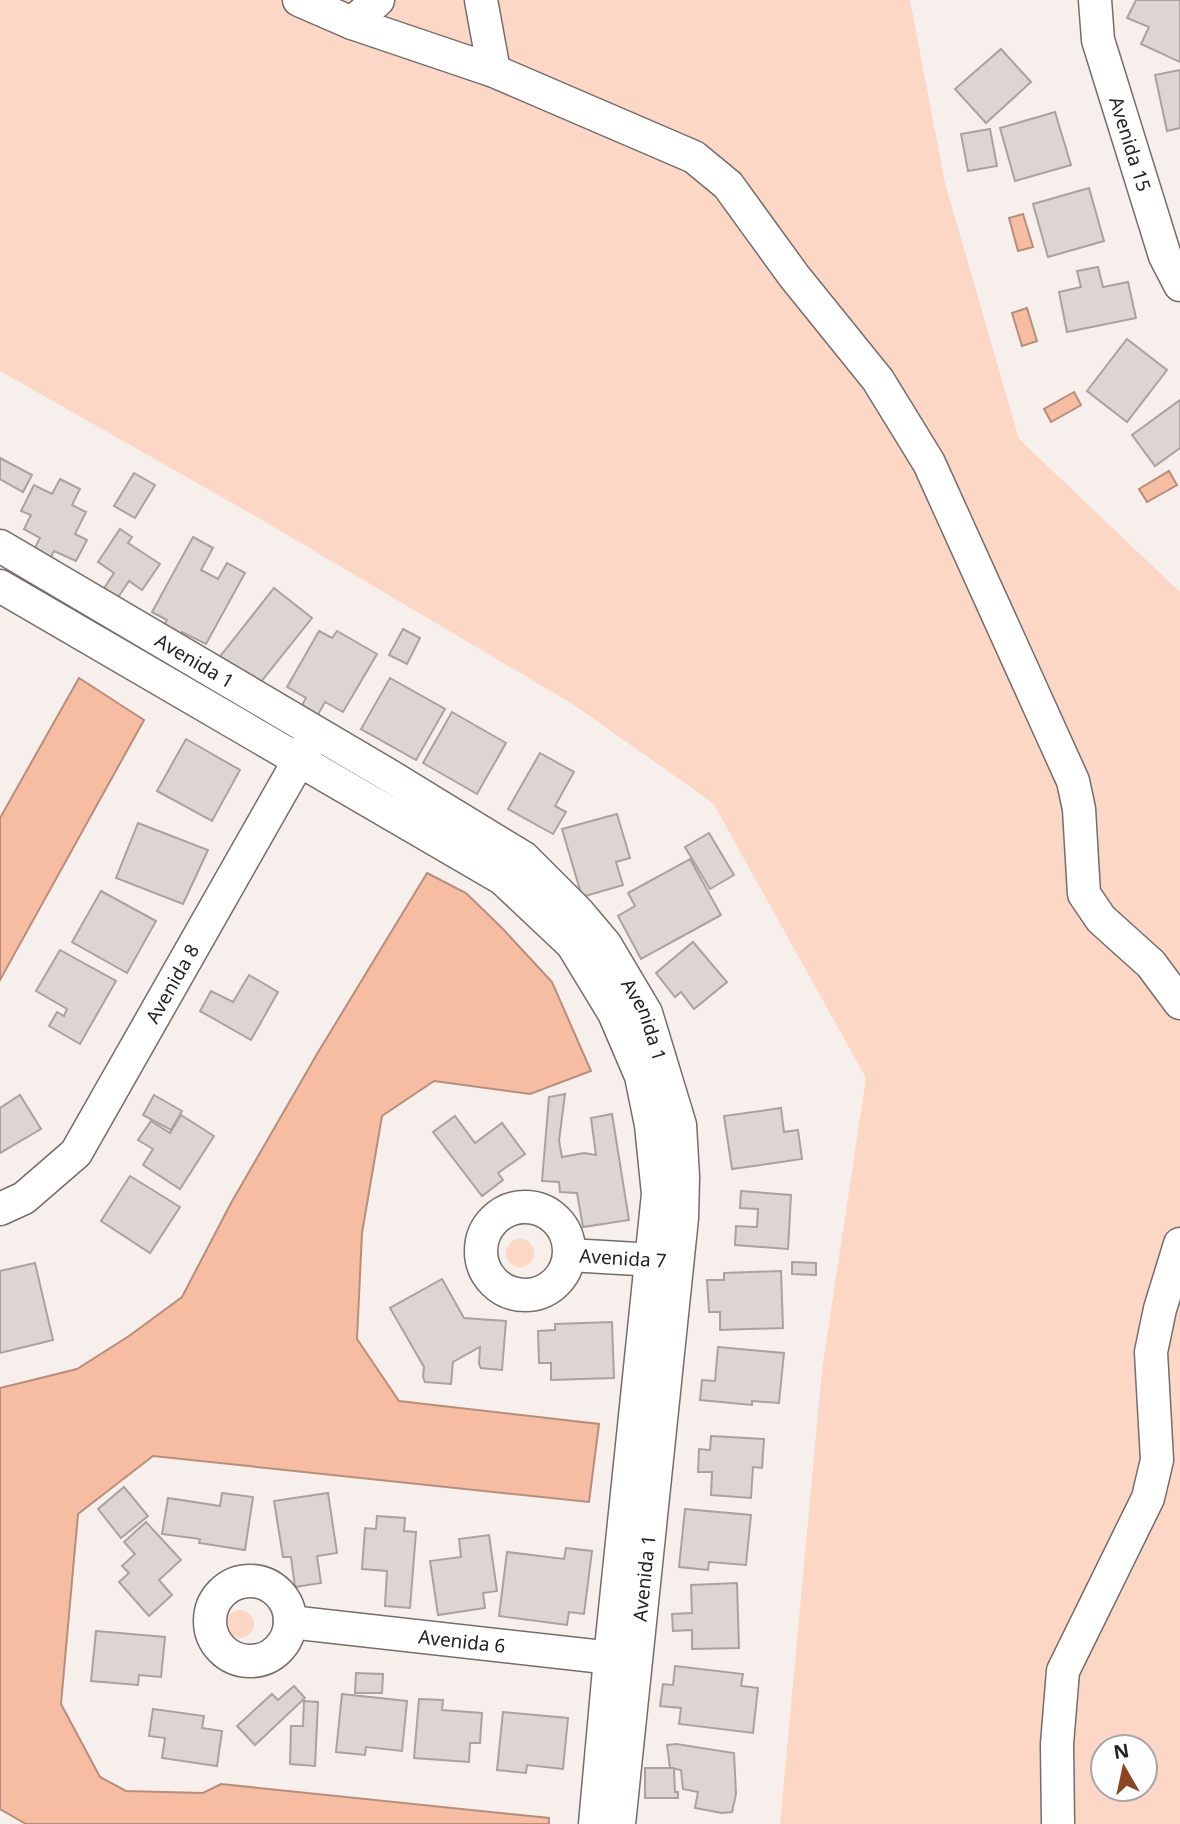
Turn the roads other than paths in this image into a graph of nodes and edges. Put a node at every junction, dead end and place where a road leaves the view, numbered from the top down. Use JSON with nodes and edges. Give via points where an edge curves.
{"nodes":[{"id":1,"x":299,"y":0,"type":"edge"},
{"id":2,"x":378,"y":0,"type":"edge"},
{"id":3,"x":481,"y":0,"type":"edge"},
{"id":4,"x":1095,"y":0,"type":"edge"},
{"id":5,"x":352,"y":23,"type":"junction"},
{"id":6,"x":494,"y":72,"type":"junction"},
{"id":7,"x":1180,"y":285,"type":"edge"},
{"id":8,"x":0,"y":546,"type":"edge"},
{"id":9,"x":0,"y":586,"type":"edge"},
{"id":10,"x":113,"y":612,"type":"junction"},
{"id":11,"x":94,"y":641,"type":"junction"},
{"id":12,"x":316,"y":732,"type":"junction"},
{"id":13,"x":298,"y":759,"type":"junction"},
{"id":14,"x":567,"y":921,"type":"junction"},
{"id":15,"x":1180,"y":1003,"type":"edge"},
{"id":16,"x":0,"y":1209,"type":"edge"},
{"id":17,"x":1180,"y":1244,"type":"edge"},
{"id":18,"x":569,"y":1255,"type":"dead end"},
{"id":19,"x":665,"y":1260,"type":"junction"},
{"id":20,"x":290,"y":1622,"type":"dead end"},
{"id":21,"x":623,"y":1659,"type":"junction"},
{"id":22,"x":595,"y":1824,"type":"edge"},
{"id":23,"x":619,"y":1824,"type":"edge"},
{"id":24,"x":1058,"y":1824,"type":"edge"}],
"edges":[{"from":1,"to":5,"type":"street"},
{"from":2,"to":5,"type":"street"},
{"from":3,"to":6,"type":"street"},
{"from":4,"to":7,"type":"street","name":"Avenida 15","via":[[1098,40],[1166,256]]},
{"from":5,"to":6,"type":"street"},
{"from":6,"to":15,"type":"street","via":[[694,157],[728,186],[878,380],[929,463],[1073,781],[1080,809],[1084,894],[1101,919],[1151,964]]},
{"from":8,"to":10,"type":"street","name":"Avenida 1"},
{"from":9,"to":11,"type":"street","name":"Avenida 1"},
{"from":10,"to":11,"type":"street"},
{"from":10,"to":12,"type":"street","name":"Avenida 1"},
{"from":11,"to":13,"type":"street","name":"Avenida 1"},
{"from":12,"to":13,"type":"street","name":"Avenida 8"},
{"from":12,"to":14,"type":"street","name":"Avenida 1","via":[[524,858]]},
{"from":13,"to":14,"type":"street","name":"Avenida 1"},
{"from":13,"to":16,"type":"street","name":"Avenida 8","via":[[76,1153],[24,1198]]},
{"from":14,"to":19,"type":"street","name":"Avenida 1","via":[[606,944],[646,1013],[680,1125],[683,1177]]},
{"from":17,"to":24,"type":"street","via":[[1151,1352],[1157,1460],[1148,1498],[1063,1671],[1057,1744]]},
{"from":18,"to":19,"type":"street","name":"Avenida 7"},
{"from":19,"to":21,"type":"street","name":"Avenida 1"},
{"from":20,"to":21,"type":"street","name":"Avenida 6"},
{"from":21,"to":22,"type":"street","name":"Avenida 1"},
{"from":21,"to":23,"type":"street","name":"Avenida 1"}]}
